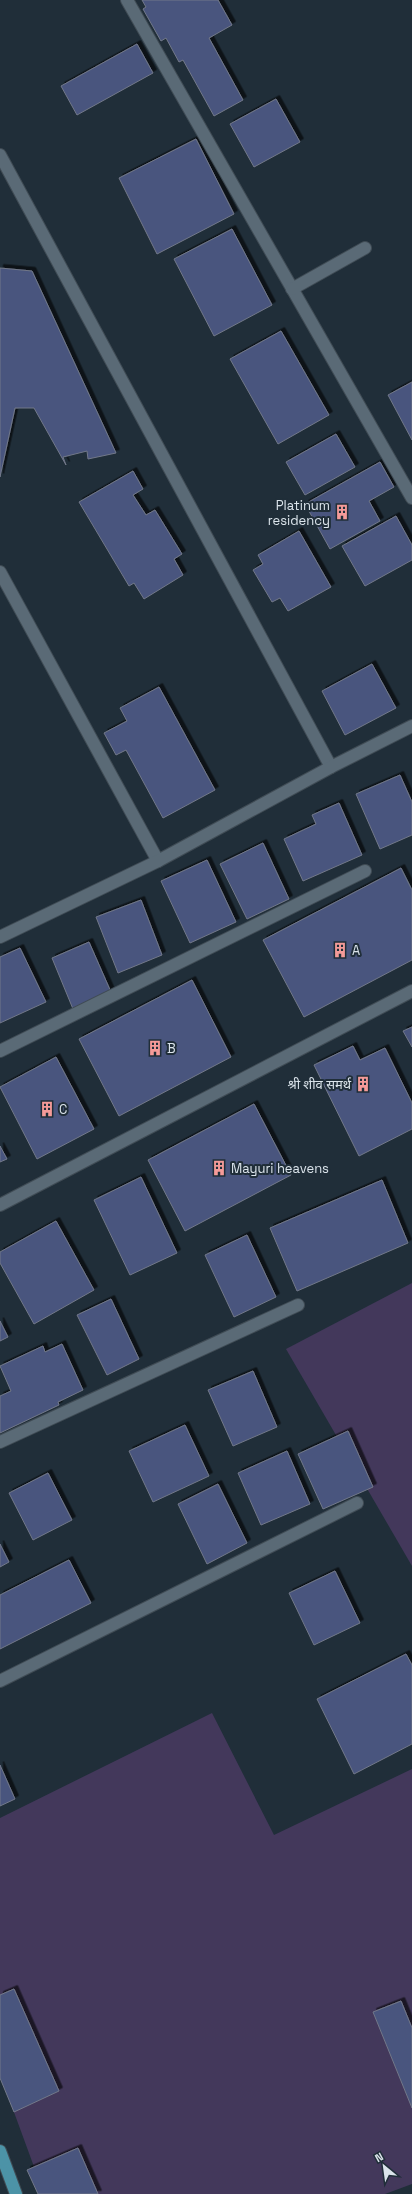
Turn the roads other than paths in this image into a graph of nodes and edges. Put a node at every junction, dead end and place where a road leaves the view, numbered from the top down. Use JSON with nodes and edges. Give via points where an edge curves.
{"nodes":[{"id":1,"x":127,"y":0,"type":"edge"},
{"id":2,"x":0,"y":156,"type":"edge"},
{"id":3,"x":365,"y":248,"type":"dead end"},
{"id":4,"x":292,"y":289,"type":"junction"},
{"id":5,"x":412,"y":498,"type":"edge"},
{"id":6,"x":0,"y":572,"type":"edge"},
{"id":7,"x":412,"y":726,"type":"edge"},
{"id":8,"x":331,"y":767,"type":"junction"},
{"id":9,"x":158,"y":861,"type":"junction"},
{"id":10,"x":365,"y":871,"type":"dead end"},
{"id":11,"x":0,"y":937,"type":"edge"},
{"id":12,"x":412,"y":991,"type":"edge"},
{"id":13,"x":0,"y":1051,"type":"edge"},
{"id":14,"x":0,"y":1205,"type":"edge"},
{"id":15,"x":298,"y":1305,"type":"dead end"},
{"id":16,"x":0,"y":1442,"type":"edge"},
{"id":17,"x":357,"y":1503,"type":"dead end"},
{"id":18,"x":0,"y":1681,"type":"edge"},
{"id":19,"x":0,"y":2151,"type":"edge"},
{"id":20,"x":16,"y":2194,"type":"edge"}],
"edges":[{"from":1,"to":4,"type":"street"},
{"from":2,"to":8,"type":"street"},
{"from":3,"to":4,"type":"street"},
{"from":4,"to":5,"type":"street"},
{"from":6,"to":9,"type":"street"},
{"from":7,"to":8,"type":"street"},
{"from":8,"to":9,"type":"street"},
{"from":9,"to":11,"type":"street"},
{"from":10,"to":13,"type":"street"},
{"from":12,"to":14,"type":"street"},
{"from":15,"to":16,"type":"street"},
{"from":17,"to":18,"type":"street"},
{"from":19,"to":20,"type":"main road"}]}
